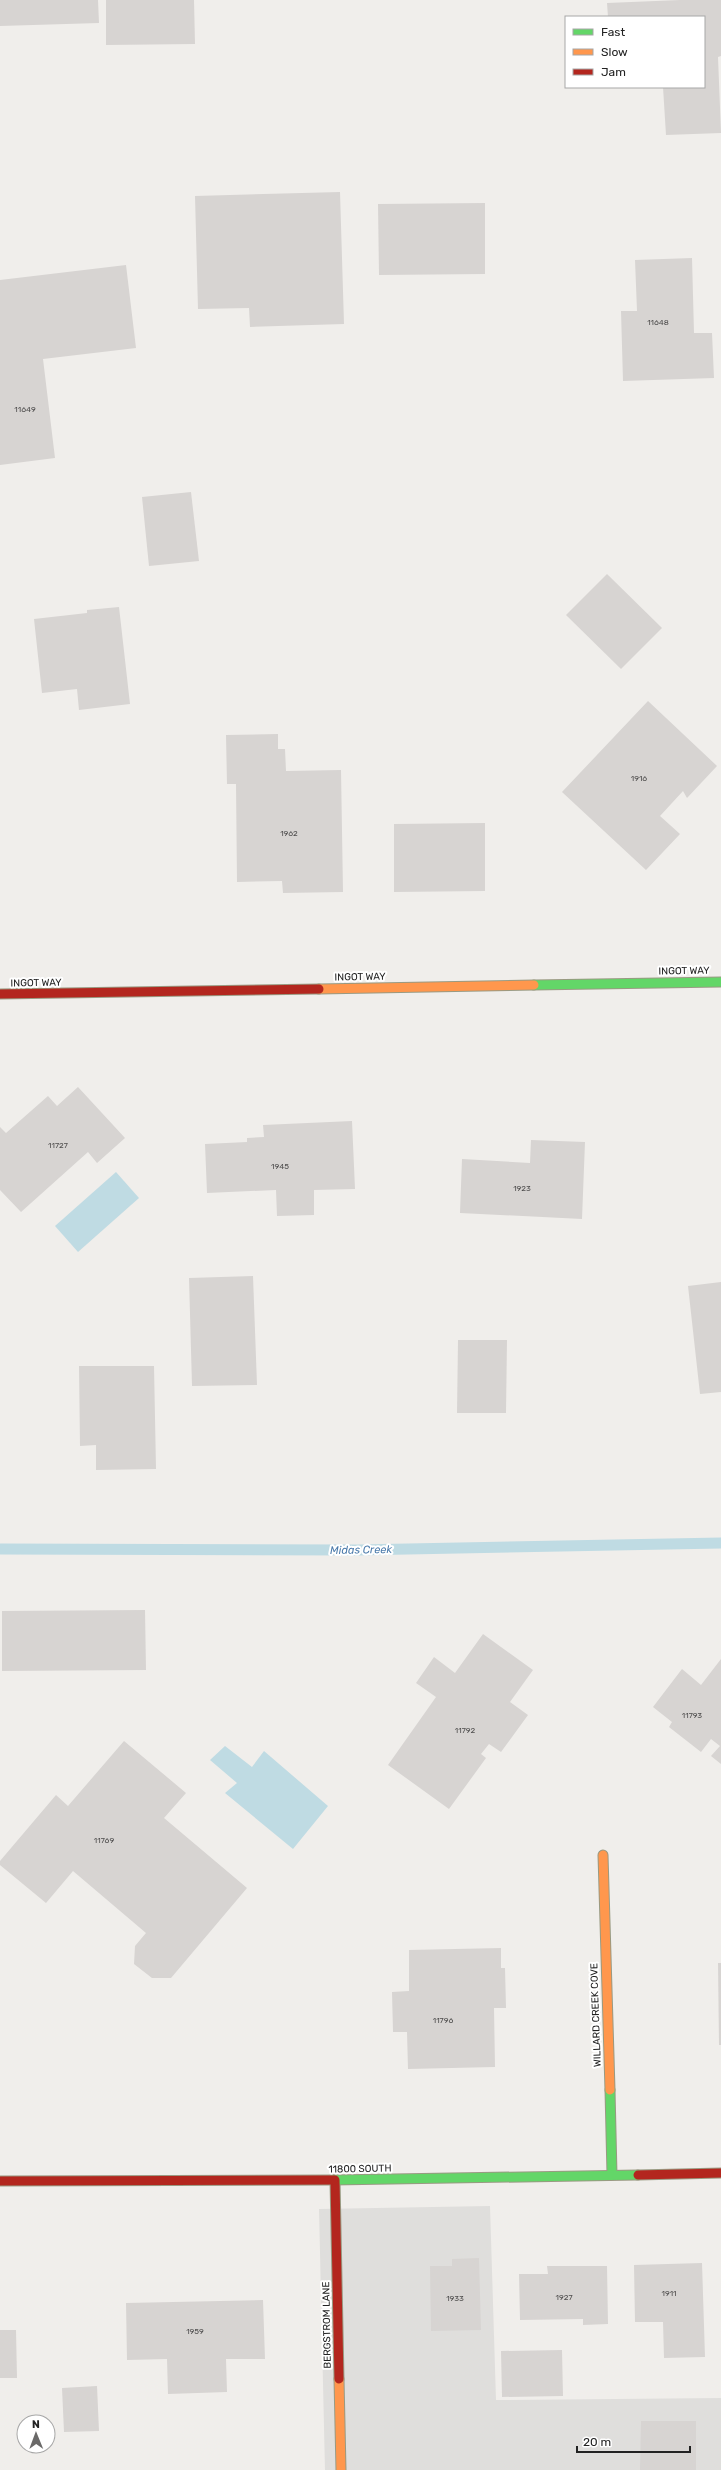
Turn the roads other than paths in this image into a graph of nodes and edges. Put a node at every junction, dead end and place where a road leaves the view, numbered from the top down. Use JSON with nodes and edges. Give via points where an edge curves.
{"nodes":[{"id":1,"x":721,"y":982,"type":"edge"},
{"id":2,"x":0,"y":994,"type":"edge"},
{"id":3,"x":603,"y":1855,"type":"dead end"},
{"id":4,"x":721,"y":2173,"type":"edge"},
{"id":5,"x":612,"y":2176,"type":"junction"},
{"id":6,"x":335,"y":2180,"type":"junction"},
{"id":7,"x":0,"y":2181,"type":"edge"},
{"id":8,"x":341,"y":2470,"type":"edge"}],
"edges":[{"from":1,"to":2,"type":"street","name":"INGOT WAY"},
{"from":3,"to":5,"type":"street","name":"WILLARD CREEK COVE"},
{"from":4,"to":5,"type":"street","name":"11800 SOUTH"},
{"from":5,"to":6,"type":"street","name":"11800 SOUTH"},
{"from":6,"to":7,"type":"street","name":"11800 SOUTH"},
{"from":6,"to":8,"type":"street","name":"BERGSTROM LANE"}]}
